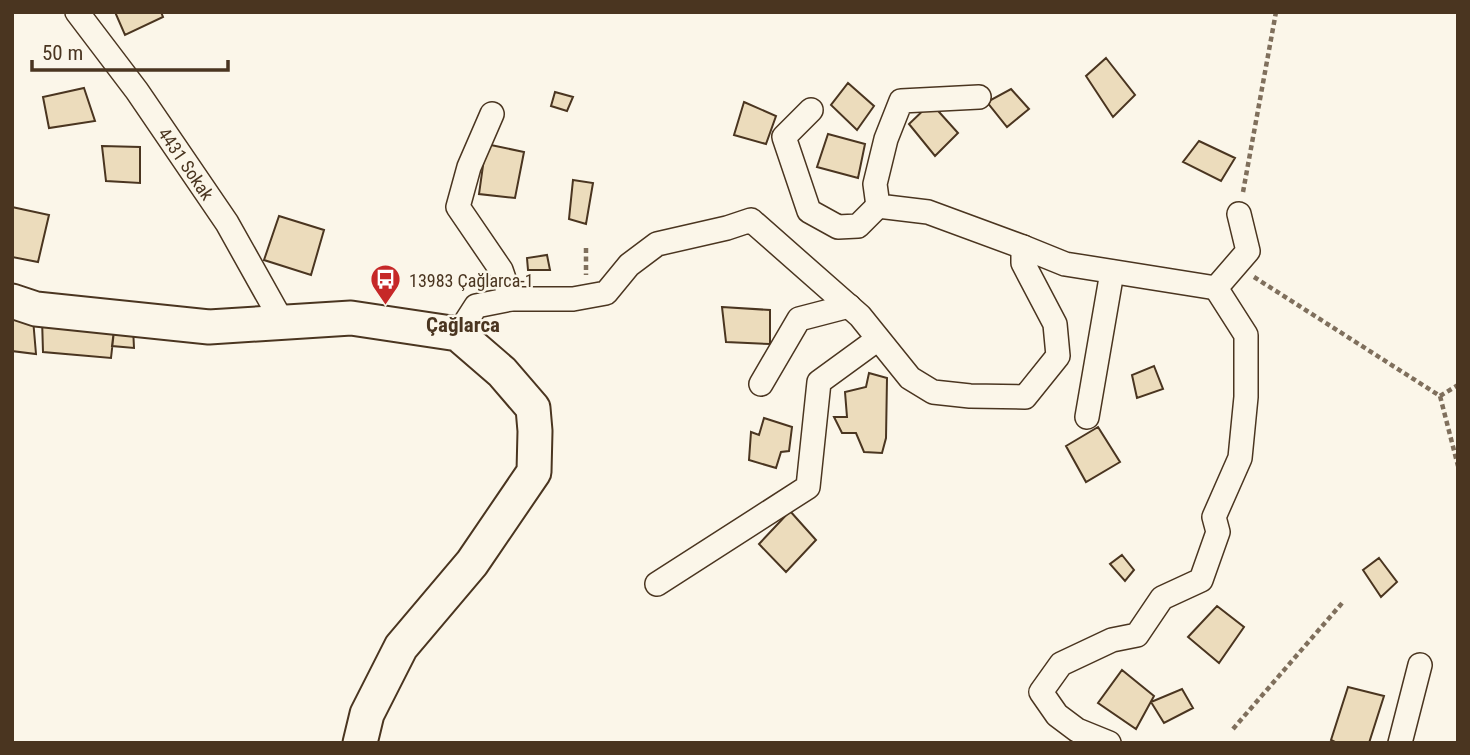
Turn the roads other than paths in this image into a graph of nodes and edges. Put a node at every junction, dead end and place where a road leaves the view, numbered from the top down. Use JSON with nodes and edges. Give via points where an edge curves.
{"nodes":[{"id":1,"x":76,"y":12,"type":"edge"},
{"id":2,"x":979,"y":97,"type":"dead end"},
{"id":3,"x":811,"y":110,"type":"dead end"},
{"id":4,"x":492,"y":114,"type":"dead end"},
{"id":5,"x":878,"y":206,"type":"junction"},
{"id":6,"x":1239,"y":214,"type":"road end"},
{"id":7,"x":1023,"y":247,"type":"junction"},
{"id":8,"x":1112,"y":272,"type":"junction"},
{"id":9,"x":1216,"y":288,"type":"junction"},
{"id":10,"x":512,"y":299,"type":"junction"},
{"id":11,"x":12,"y":302,"type":"edge"},
{"id":12,"x":849,"y":306,"type":"junction"},
{"id":13,"x":283,"y":323,"type":"junction"},
{"id":14,"x":458,"y":334,"type":"junction"},
{"id":15,"x":878,"y":339,"type":"junction"},
{"id":16,"x":761,"y":384,"type":"dead end"},
{"id":17,"x":1087,"y":417,"type":"dead end"},
{"id":18,"x":657,"y":584,"type":"dead end"},
{"id":19,"x":1420,"y":665,"type":"dead end"},
{"id":20,"x":360,"y":743,"type":"edge"},
{"id":21,"x":1109,"y":743,"type":"edge"},
{"id":22,"x":1400,"y":743,"type":"edge"}],
"edges":[{"from":1,"to":13,"type":"street","name":"4431 Sokak","via":[[137,91],[227,223]]},
{"from":2,"to":5,"type":"street","via":[[901,101],[875,184]]},
{"from":3,"to":5,"type":"street","via":[[783,137],[809,211],[838,227],[858,226]]},
{"from":4,"to":10,"type":"street","via":[[458,207],[501,270]]},
{"from":5,"to":7,"type":"street","via":[[928,212]]},
{"from":6,"to":9,"type":"street","via":[[1248,251]]},
{"from":7,"to":8,"type":"street","via":[[1065,264]]},
{"from":7,"to":15,"type":"street","via":[[1023,263],[1055,324],[1058,356],[1025,397],[933,392],[911,378]]},
{"from":8,"to":9,"type":"street"},
{"from":8,"to":17,"type":"street"},
{"from":9,"to":21,"type":"street","via":[[1246,335],[1246,397],[1240,457],[1214,517],[1218,532],[1201,580],[1162,598],[1137,635],[1112,640],[1061,664],[1041,692],[1057,715],[1077,730]]},
{"from":10,"to":12,"type":"street","via":[[573,299],[606,293],[629,265],[657,244],[751,220]]},
{"from":10,"to":14,"type":"street","via":[[476,306]]},
{"from":11,"to":13,"type":"street","via":[[36,309],[209,327]]},
{"from":12,"to":15,"type":"street"},
{"from":12,"to":16,"type":"street","via":[[799,319]]},
{"from":13,"to":14,"type":"street","via":[[351,318]]},
{"from":14,"to":20,"type":"street","via":[[502,372],[533,408],[534,472],[472,563],[401,647],[367,714]]},
{"from":15,"to":18,"type":"street","via":[[819,382],[808,487]]},
{"from":19,"to":22,"type":"street"}]}
